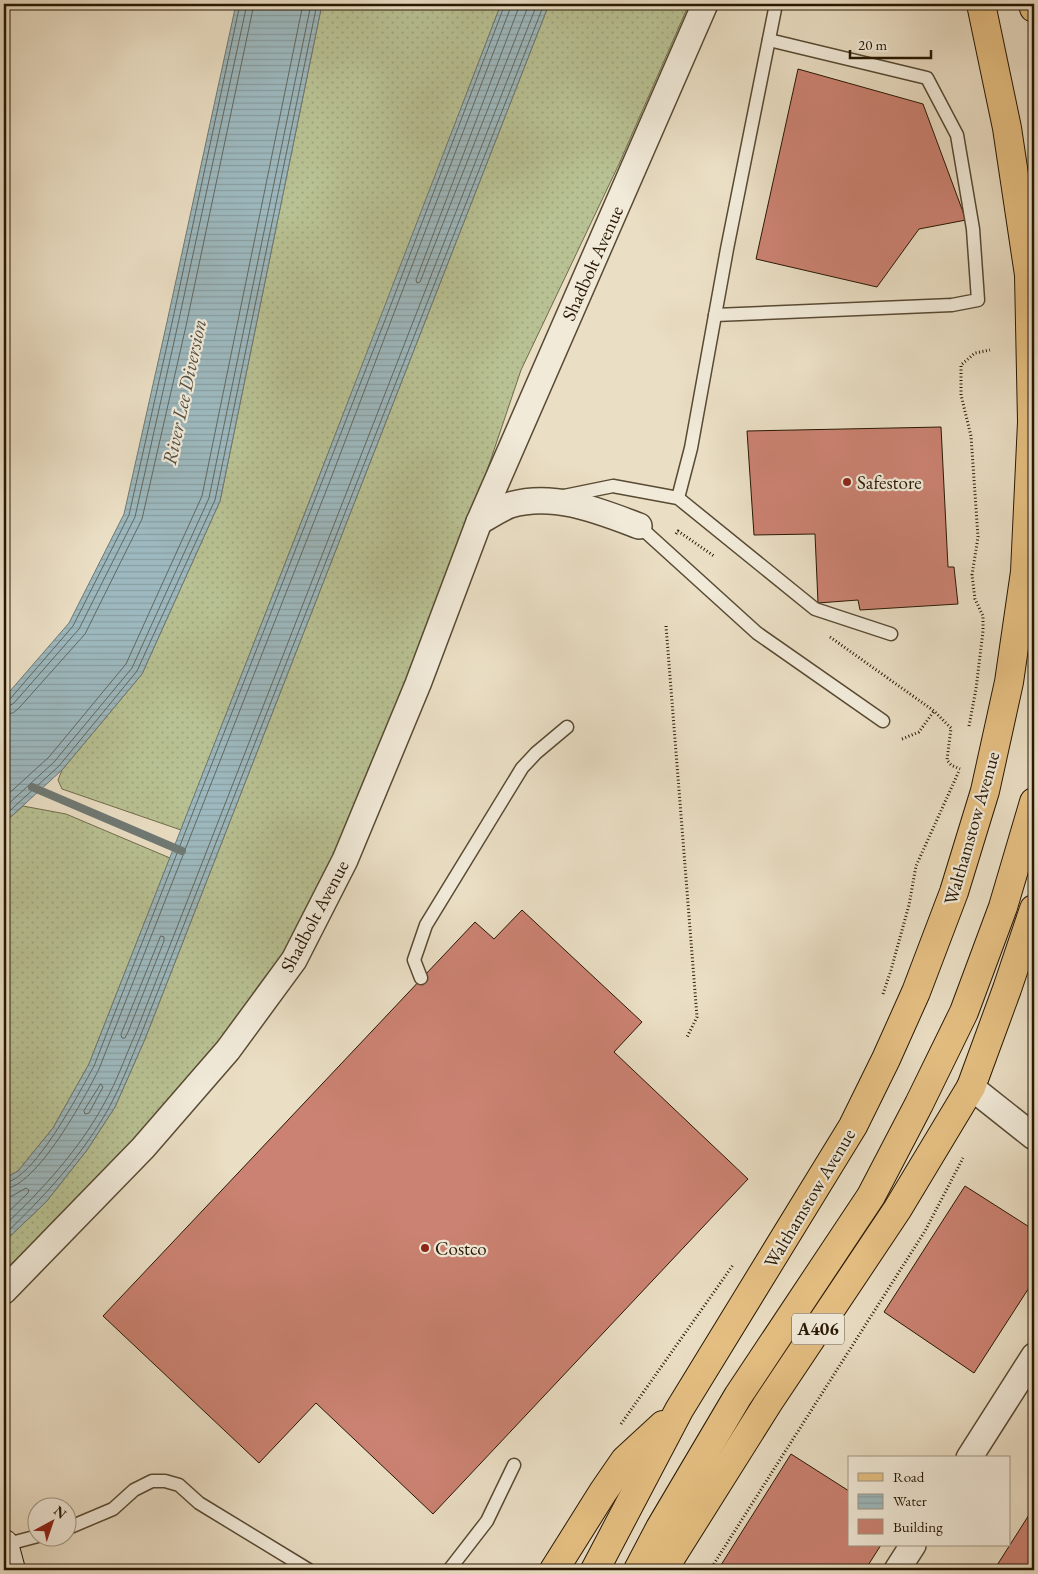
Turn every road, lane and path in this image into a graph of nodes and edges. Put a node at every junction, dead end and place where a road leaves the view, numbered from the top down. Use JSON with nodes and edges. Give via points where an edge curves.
{"nodes":[{"id":1,"x":705,"y":4,"type":"edge"},
{"id":2,"x":776,"y":4,"type":"edge"},
{"id":3,"x":982,"y":4,"type":"edge"},
{"id":4,"x":1033,"y":4,"type":"edge"},
{"id":5,"x":1034,"y":8,"type":"edge"},
{"id":6,"x":768,"y":40,"type":"junction"},
{"id":7,"x":715,"y":315,"type":"junction"},
{"id":8,"x":990,"y":350,"type":"dead end"},
{"id":9,"x":678,"y":498,"type":"junction"},
{"id":10,"x":549,"y":500,"type":"junction"},
{"id":11,"x":479,"y":522,"type":"junction"},
{"id":12,"x":639,"y":526,"type":"joint"},
{"id":13,"x":664,"y":548,"type":"junction"},
{"id":14,"x":719,"y":559,"type":"dead end"},
{"id":15,"x":666,"y":626,"type":"dead end"},
{"id":16,"x":823,"y":632,"type":"dead end"},
{"id":17,"x":891,"y":634,"type":"dead end"},
{"id":18,"x":934,"y":711,"type":"junction"},
{"id":19,"x":883,"y":721,"type":"dead end"},
{"id":20,"x":567,"y":727,"type":"dead end"},
{"id":21,"x":967,"y":734,"type":"dead end"},
{"id":22,"x":902,"y":738,"type":"dead end"},
{"id":23,"x":962,"y":760,"type":"dead end"},
{"id":24,"x":960,"y":770,"type":"junction"},
{"id":25,"x":1034,"y":802,"type":"edge"},
{"id":26,"x":1034,"y":909,"type":"edge"},
{"id":27,"x":421,"y":978,"type":"dead end"},
{"id":28,"x":882,"y":995,"type":"dead end"},
{"id":29,"x":687,"y":1037,"type":"dead end"},
{"id":30,"x":971,"y":1087,"type":"junction"},
{"id":31,"x":1034,"y":1137,"type":"edge"},
{"id":32,"x":966,"y":1153,"type":"dead end"},
{"id":33,"x":737,"y":1258,"type":"dead end"},
{"id":34,"x":4,"y":1291,"type":"edge"},
{"id":35,"x":1034,"y":1356,"type":"edge"},
{"id":36,"x":679,"y":1410,"type":"junction"},
{"id":37,"x":617,"y":1430,"type":"dead end"},
{"id":38,"x":970,"y":1456,"type":"edge"},
{"id":39,"x":514,"y":1465,"type":"dead end"},
{"id":40,"x":78,"y":1524,"type":"edge"},
{"id":41,"x":28,"y":1539,"type":"edge"},
{"id":42,"x":4,"y":1545,"type":"edge"},
{"id":43,"x":912,"y":1546,"type":"edge"},
{"id":44,"x":11,"y":1570,"type":"edge"},
{"id":45,"x":310,"y":1570,"type":"edge"},
{"id":46,"x":449,"y":1570,"type":"edge"},
{"id":47,"x":554,"y":1570,"type":"edge"},
{"id":48,"x":594,"y":1570,"type":"edge"},
{"id":49,"x":638,"y":1570,"type":"edge"},
{"id":50,"x":663,"y":1570,"type":"edge"},
{"id":51,"x":710,"y":1570,"type":"edge"},
{"id":52,"x":897,"y":1570,"type":"edge"}],
"edges":[{"from":1,"to":11,"type":"street","name":"Shadbolt Avenue"},
{"from":2,"to":6,"type":"lane"},
{"from":3,"to":36,"type":"main road","name":"Walthamstow Avenue","via":[[1007,128],[1028,275],[1032,422],[1025,572],[1009,682],[985,791],[954,892],[916,992],[886,1059],[853,1126]]},
{"from":4,"to":5,"type":"main road"},
{"from":6,"to":7,"type":"lane"},
{"from":6,"to":7,"type":"lane","via":[[927,78],[957,135],[973,229],[978,300],[952,305]]},
{"from":7,"to":9,"type":"lane"},
{"from":8,"to":21,"type":"path","via":[[975,353],[961,365],[961,395],[971,436],[977,530],[972,575],[975,599],[983,616],[976,689]]},
{"from":9,"to":10,"type":"lane","via":[[613,486]]},
{"from":9,"to":17,"type":"lane","via":[[815,609]]},
{"from":10,"to":11,"type":"street","via":[[510,506]]},
{"from":10,"to":12,"type":"street","via":[[595,510]]},
{"from":11,"to":34,"type":"street","name":"Shadbolt Avenue","via":[[418,684],[345,860],[294,960],[228,1050],[150,1141]]},
{"from":12,"to":13,"type":"lane"},
{"from":13,"to":14,"type":"path","via":[[678,531]]},
{"from":13,"to":19,"type":"lane","via":[[757,633]]},
{"from":15,"to":29,"type":"path","via":[[696,1017]]},
{"from":16,"to":18,"type":"path"},
{"from":18,"to":22,"type":"path","via":[[919,732]]},
{"from":18,"to":24,"type":"path","via":[[951,728],[947,760]]},
{"from":20,"to":27,"type":"lane","via":[[522,768],[426,925],[414,960]]},
{"from":23,"to":24,"type":"path"},
{"from":24,"to":28,"type":"path","via":[[916,866],[909,906]]},
{"from":25,"to":49,"type":"main road","number":"A406","via":[[1003,907],[964,1012],[906,1129],[871,1196],[738,1396]]},
{"from":26,"to":30,"type":"main road"},
{"from":30,"to":31,"type":"street"},
{"from":30,"to":50,"type":"main road","number":"A406","via":[[898,1210],[768,1403]]},
{"from":32,"to":51,"type":"path","via":[[925,1231]]},
{"from":33,"to":37,"type":"path"},
{"from":35,"to":38,"type":"street"},
{"from":36,"to":47,"type":"main road","via":[[625,1460]]},
{"from":36,"to":48,"type":"main road","name":"Walthamstow Avenue"},
{"from":39,"to":46,"type":"lane","via":[[488,1521]]},
{"from":40,"to":45,"type":"lane","via":[[113,1509],[134,1490],[152,1481],[166,1481],[179,1486],[199,1503]]},
{"from":41,"to":42,"type":"lane"},
{"from":42,"to":44,"type":"street"},
{"from":43,"to":52,"type":"street"}]}
